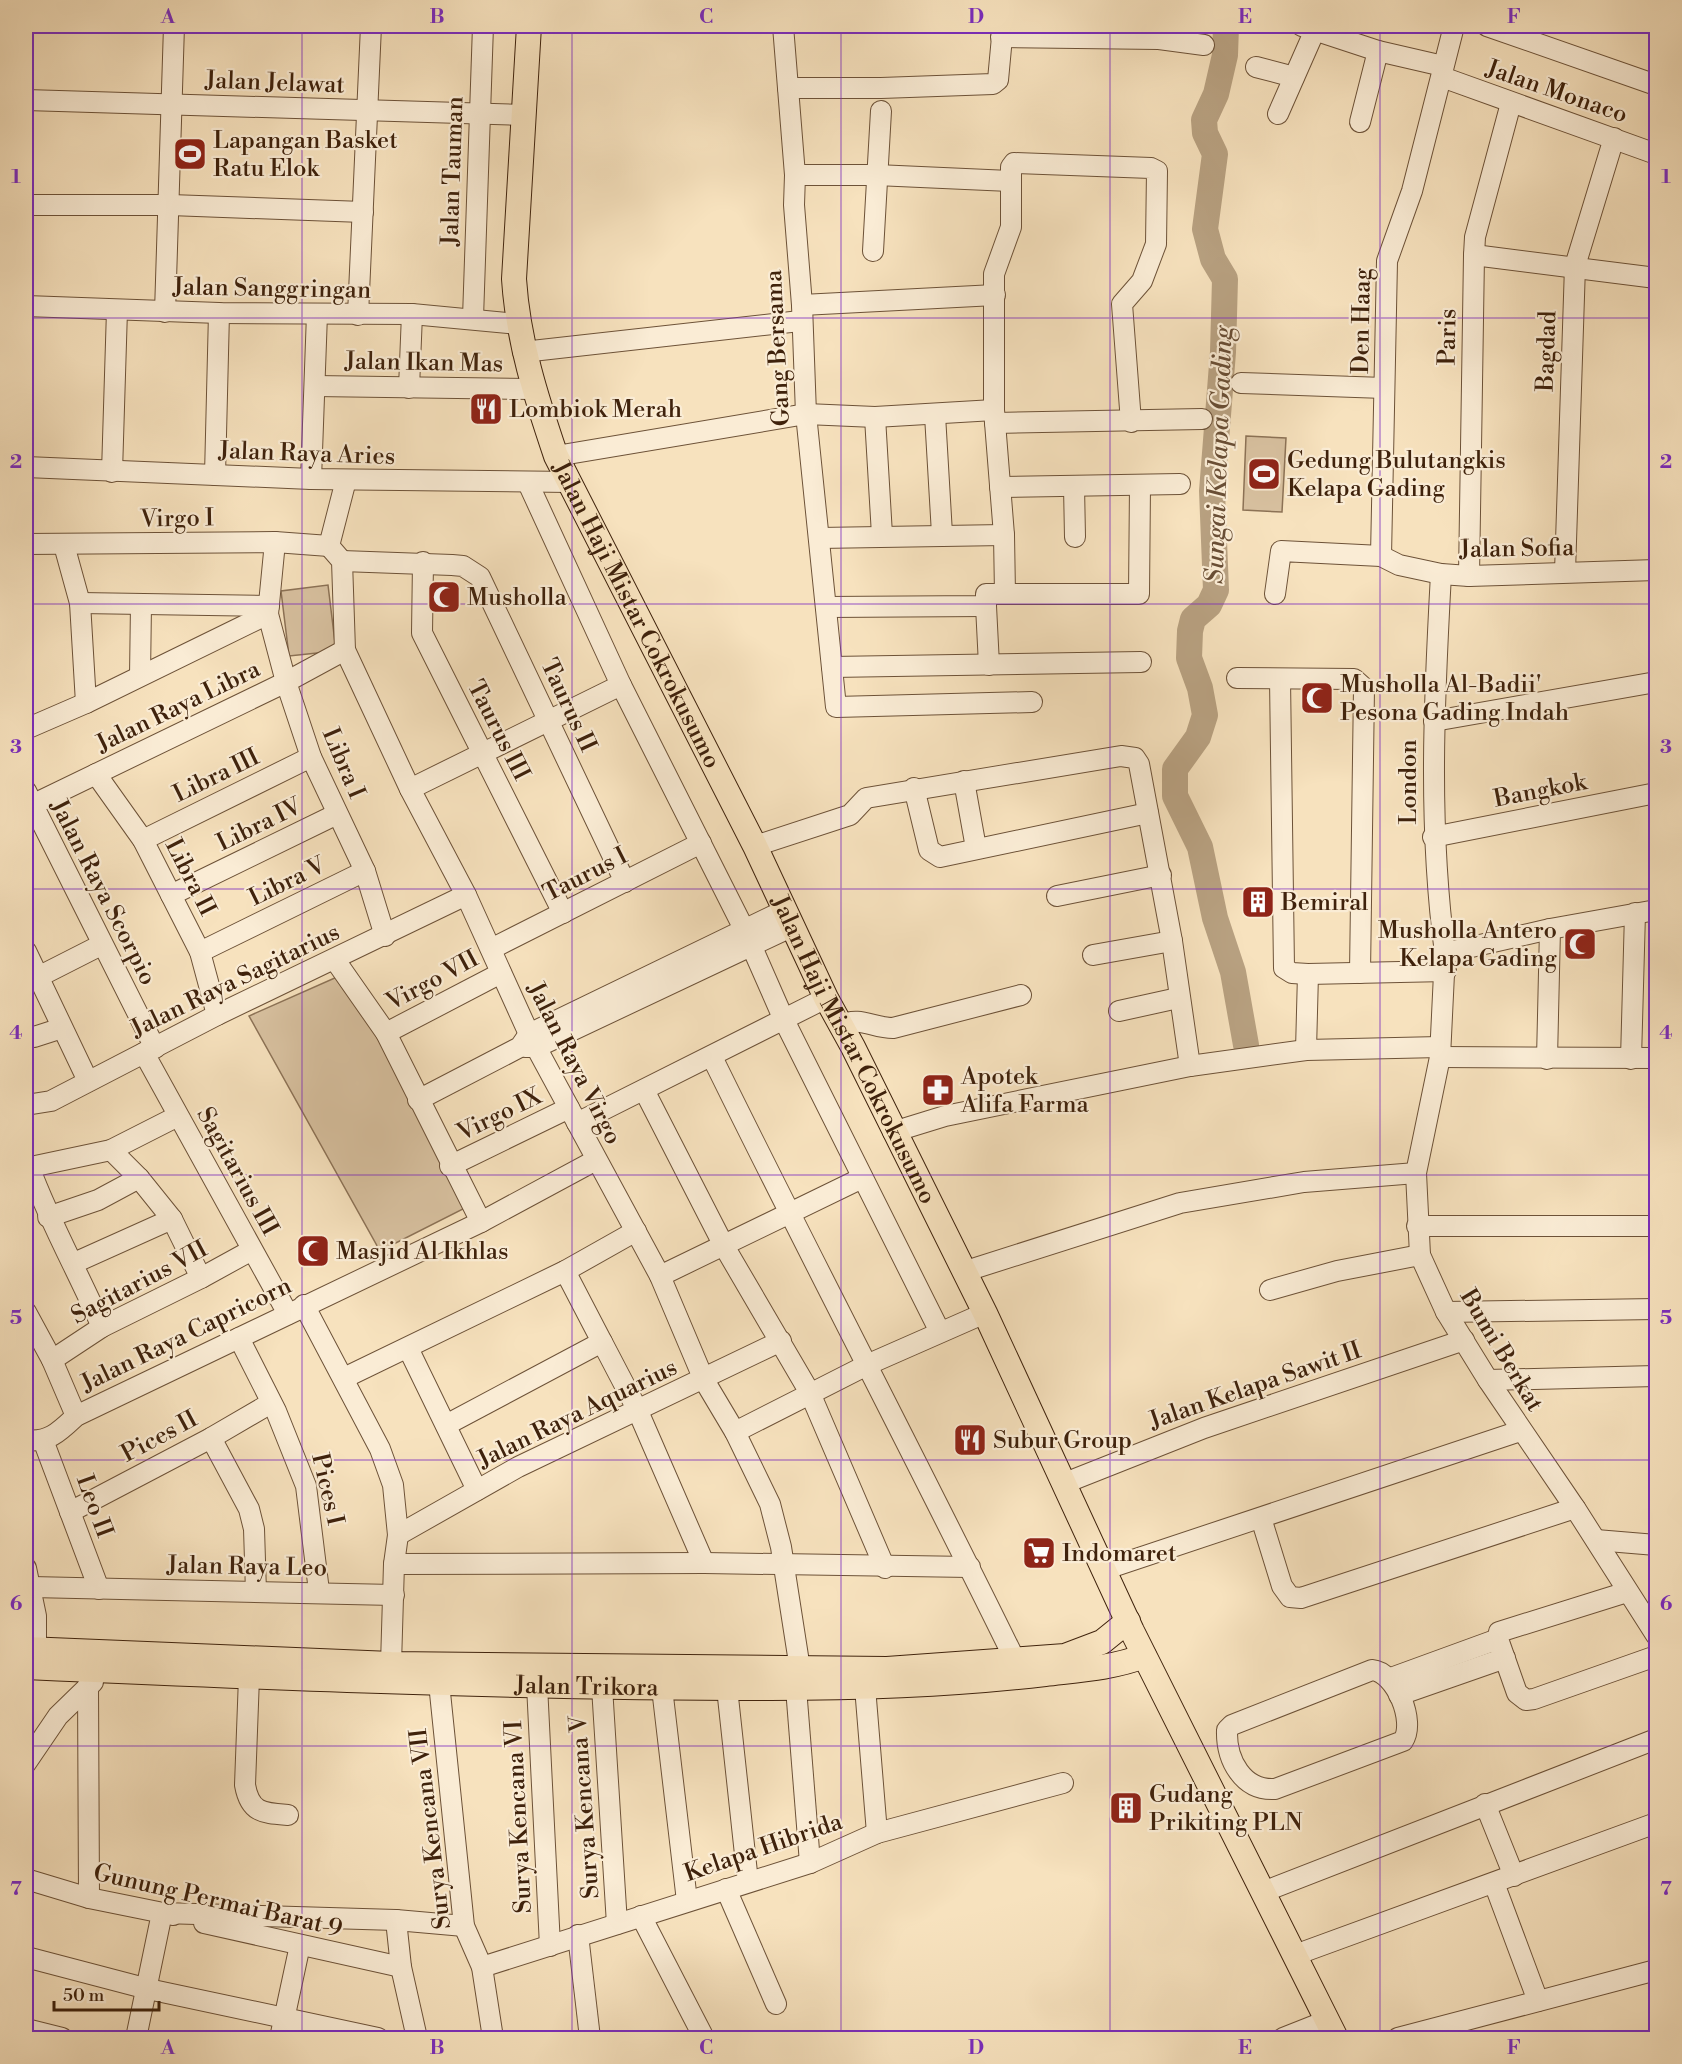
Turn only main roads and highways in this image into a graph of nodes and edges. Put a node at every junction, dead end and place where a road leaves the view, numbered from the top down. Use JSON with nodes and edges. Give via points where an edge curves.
{"nodes":[{"id":1,"x":529,"y":26,"type":"edge"},
{"id":2,"x":1128,"y":1621,"type":"junction"},
{"id":3,"x":29,"y":1655,"type":"edge"},
{"id":4,"x":1144,"y":1656,"type":"junction"},
{"id":5,"x":257,"y":1671,"type":"junction"},
{"id":6,"x":798,"y":1679,"type":"junction"},
{"id":7,"x":1331,"y":2030,"type":"edge"}],
"edges":[{"from":1,"to":2,"type":"main road","name":"Jalan Haji Mistar Cokrokusumo","via":[[514,279],[523,352],[556,456],[755,846],[826,998],[985,1313]]},
{"from":2,"to":4,"type":"main road","name":"Jalan Haji Mistar Cokrokusumo"},
{"from":2,"to":6,"type":"main road","name":"Jalan Trikora","via":[[1102,1642],[1065,1656]]},
{"from":3,"to":5,"type":"main road","name":"Jalan Trikora"},
{"from":3,"to":5,"type":"main road","name":"Jalan Trikora","via":[[98,1678]]},
{"from":4,"to":6,"type":"main road","name":"Jalan Trikora","via":[[1019,1677],[865,1687]]},
{"from":4,"to":7,"type":"main road","name":"Jalan Haji Mistar Cokrokusumo"},
{"from":5,"to":6,"type":"main road","name":"Jalan Trikora","via":[[391,1664]]},
{"from":5,"to":6,"type":"main road","name":"Jalan Trikora","via":[[439,1683],[662,1688],[727,1688]]}]}
